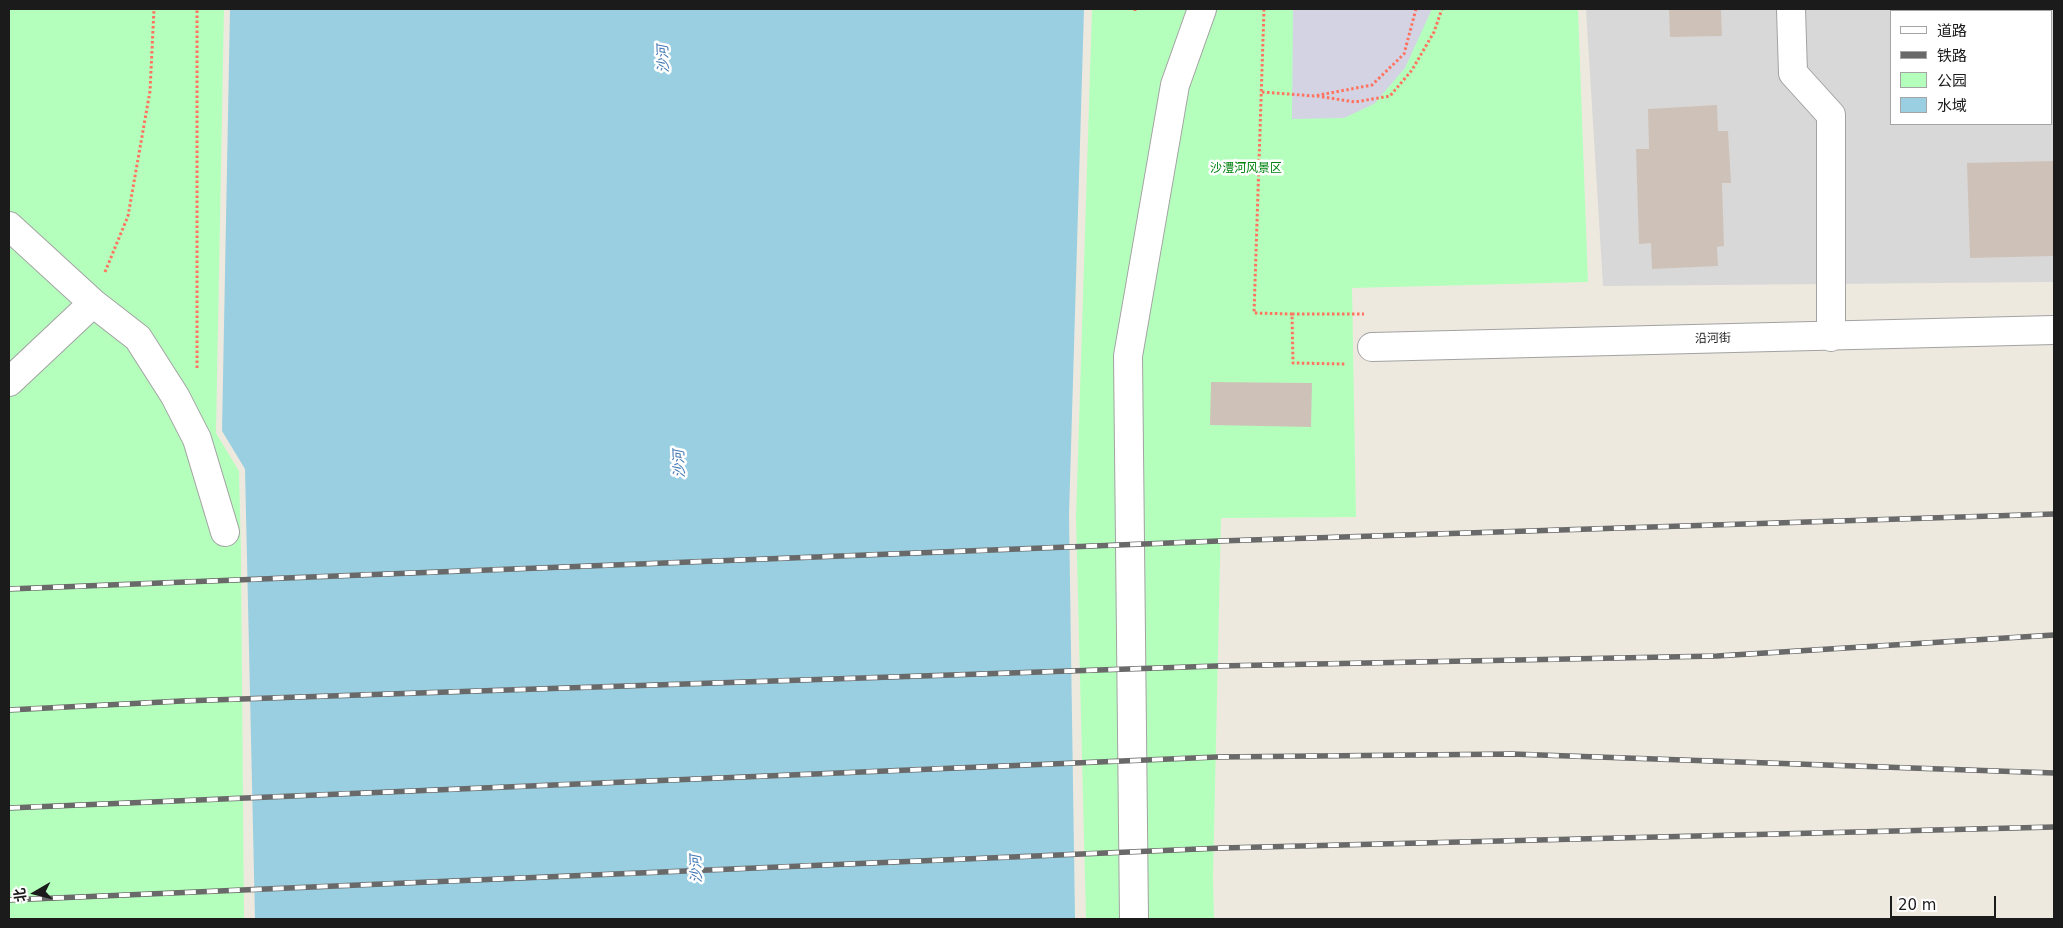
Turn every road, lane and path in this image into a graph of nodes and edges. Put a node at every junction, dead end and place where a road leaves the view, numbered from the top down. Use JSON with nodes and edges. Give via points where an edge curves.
{"nodes":[{"id":1,"x":154,"y":9,"type":"edge"},
{"id":2,"x":197,"y":9,"type":"edge"},
{"id":3,"x":1202,"y":9,"type":"edge"},
{"id":4,"x":1264,"y":9,"type":"edge"},
{"id":5,"x":1416,"y":9,"type":"edge"},
{"id":6,"x":1442,"y":9,"type":"edge"},
{"id":7,"x":1791,"y":9,"type":"edge"},
{"id":8,"x":1262,"y":92,"type":"junction"},
{"id":9,"x":1314,"y":96,"type":"junction"},
{"id":10,"x":9,"y":226,"type":"edge"},
{"id":11,"x":93,"y":303,"type":"junction"},
{"id":12,"x":1292,"y":314,"type":"junction"},
{"id":13,"x":2054,"y":330,"type":"edge"},
{"id":14,"x":1831,"y":337,"type":"junction"},
{"id":15,"x":1372,"y":347,"type":"junction"},
{"id":16,"x":9,"y":382,"type":"edge"},
{"id":17,"x":175,"y":396,"type":"junction"},
{"id":18,"x":225,"y":532,"type":"dead end"},
{"id":19,"x":1134,"y":919,"type":"edge"}],
"edges":[{"from":1,"to":11,"type":"path","via":[[150,91],[128,216]]},
{"from":2,"to":17,"type":"path","via":[[196,386]]},
{"from":3,"to":19,"type":"street","via":[[1175,85],[1128,356]]},
{"from":4,"to":8,"type":"path"},
{"from":5,"to":9,"type":"path","via":[[1404,54],[1372,85]]},
{"from":6,"to":9,"type":"path","via":[[1434,32],[1412,70],[1390,96],[1355,102]]},
{"from":7,"to":14,"type":"street","via":[[1793,73],[1831,116]]},
{"from":8,"to":9,"type":"path"},
{"from":8,"to":12,"type":"path","via":[[1254,313]]},
{"from":10,"to":11,"type":"street"},
{"from":11,"to":16,"type":"street"},
{"from":11,"to":17,"type":"street","via":[[138,338]]},
{"from":12,"to":15,"type":"path","via":[[1371,314]]},
{"from":12,"to":15,"type":"path","via":[[1293,363],[1372,364]]},
{"from":13,"to":14,"type":"street","name":"沿河街"},
{"from":14,"to":15,"type":"street","name":"沿河街"},
{"from":17,"to":18,"type":"street","via":[[197,439]]}]}
